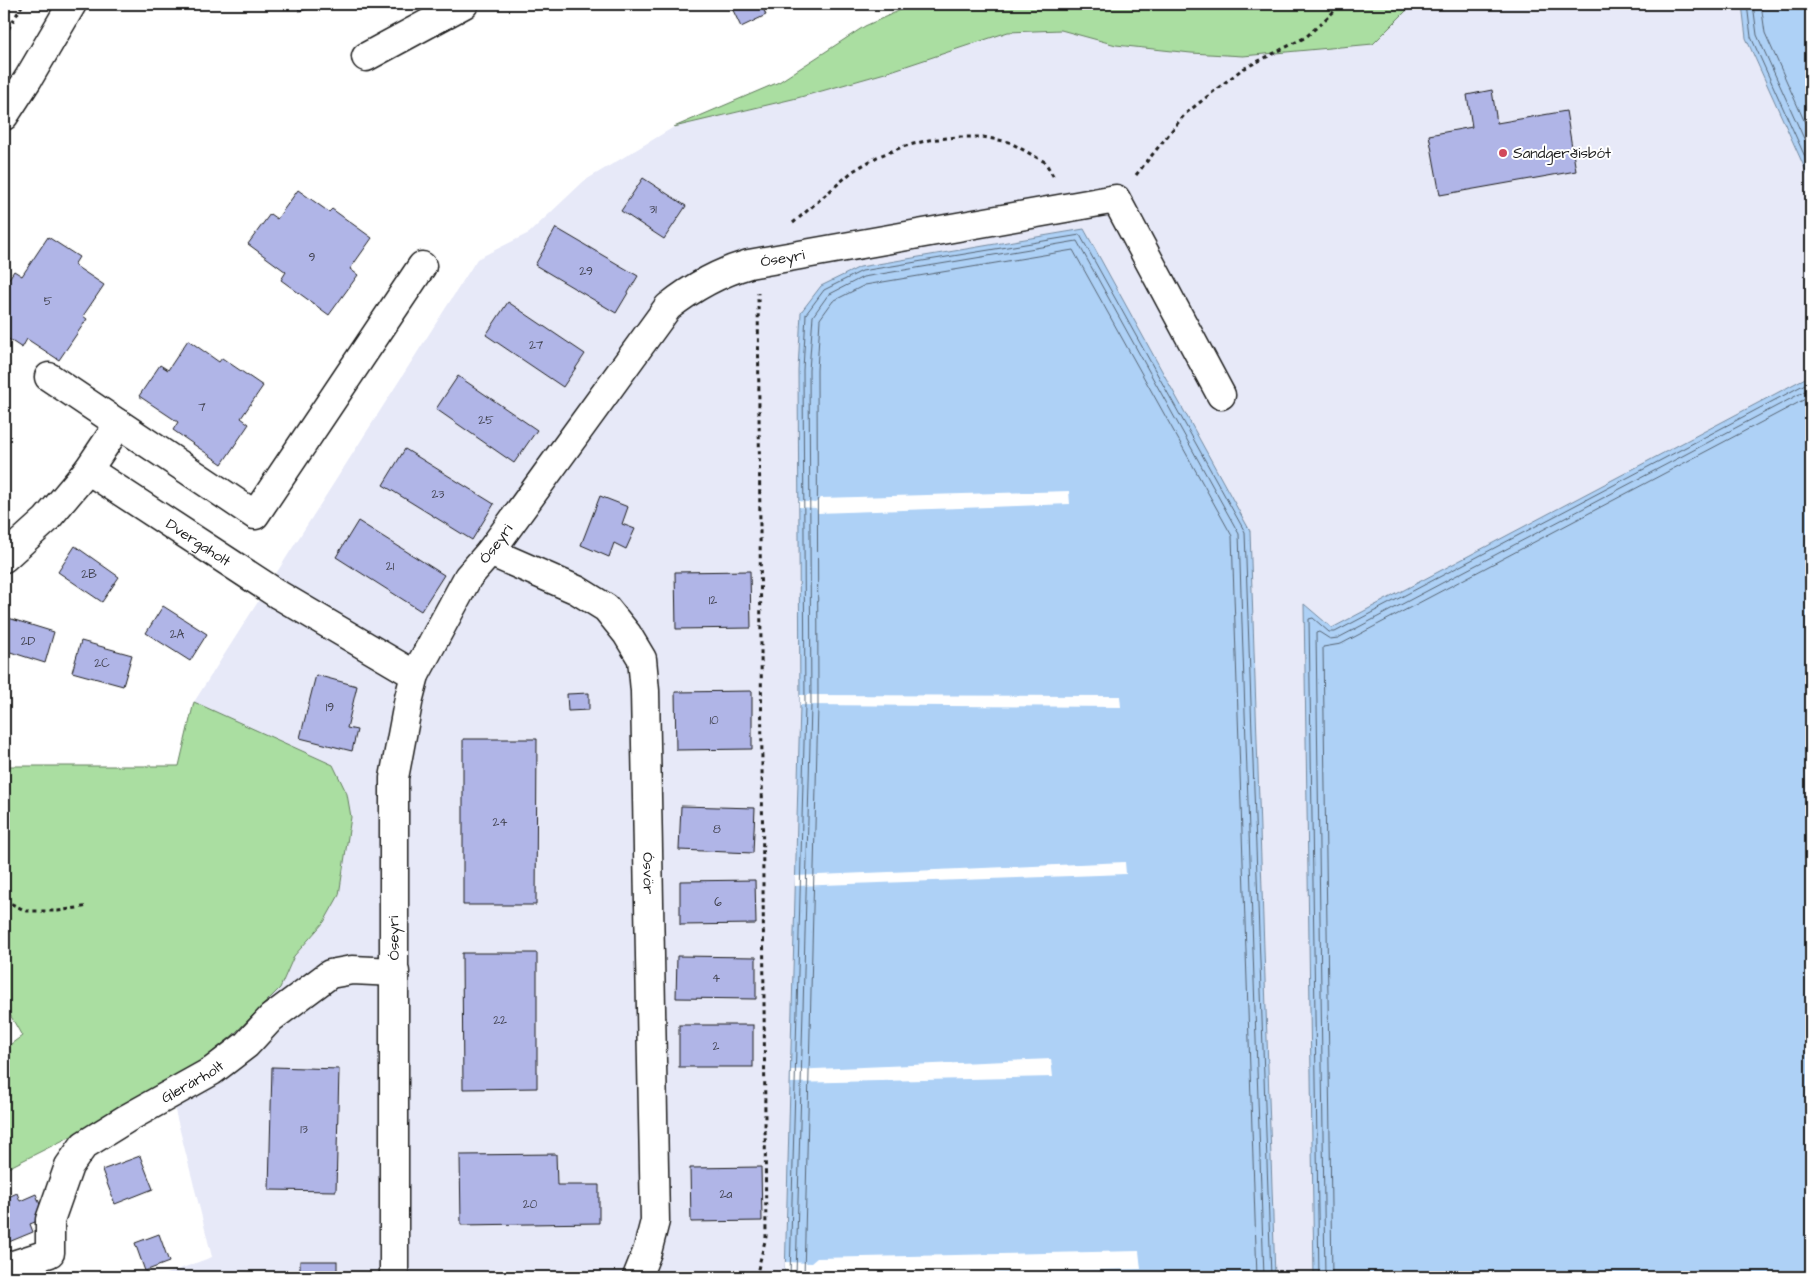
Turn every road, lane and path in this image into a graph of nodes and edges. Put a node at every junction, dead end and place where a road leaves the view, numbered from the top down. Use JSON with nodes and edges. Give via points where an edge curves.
{"nodes":[{"id":1,"x":23,"y":4,"type":"edge"},
{"id":2,"x":72,"y":4,"type":"edge"},
{"id":3,"x":464,"y":4,"type":"edge"},
{"id":4,"x":1342,"y":4,"type":"edge"},
{"id":5,"x":4,"y":36,"type":"edge"},
{"id":6,"x":366,"y":58,"type":"dead end"},
{"id":7,"x":4,"y":116,"type":"edge"},
{"id":8,"x":1116,"y":199,"type":"junction"},
{"id":9,"x":1071,"y":207,"type":"junction"},
{"id":10,"x":790,"y":226,"type":"dead end"},
{"id":11,"x":758,"y":262,"type":"junction"},
{"id":12,"x":422,"y":266,"type":"dead end"},
{"id":13,"x":48,"y":377,"type":"dead end"},
{"id":14,"x":1222,"y":395,"type":"dead end"},
{"id":15,"x":119,"y":424,"type":"junction"},
{"id":16,"x":88,"y":470,"type":"junction"},
{"id":17,"x":490,"y":552,"type":"junction"},
{"id":18,"x":4,"y":558,"type":"edge"},
{"id":19,"x":415,"y":675,"type":"junction"},
{"id":20,"x":4,"y":900,"type":"edge"},
{"id":21,"x":89,"y":906,"type":"dead end"},
{"id":22,"x":395,"y":972,"type":"junction"},
{"id":23,"x":4,"y":1268,"type":"edge"},
{"id":24,"x":394,"y":1277,"type":"edge"},
{"id":25,"x":637,"y":1277,"type":"edge"},
{"id":26,"x":756,"y":1277,"type":"edge"}],
"edges":[{"from":1,"to":5,"type":"path"},
{"from":2,"to":7,"type":"street"},
{"from":3,"to":6,"type":"street"},
{"from":4,"to":8,"type":"path","via":[[1306,37],[1241,70],[1186,114]]},
{"from":8,"to":9,"type":"street","name":"Óseyri"},
{"from":8,"to":14,"type":"street"},
{"from":9,"to":10,"type":"path","via":[[1045,162],[1009,142],[957,137],[911,144],[877,157],[853,171]]},
{"from":9,"to":11,"type":"street","name":"Óseyri"},
{"from":11,"to":17,"type":"street","name":"Óseyri","via":[[714,276],[668,306]]},
{"from":11,"to":26,"type":"path","via":[[766,1237]]},
{"from":12,"to":15,"type":"street","via":[[255,515]]},
{"from":13,"to":15,"type":"street"},
{"from":15,"to":16,"type":"street"},
{"from":16,"to":18,"type":"street","via":[[46,520]]},
{"from":16,"to":19,"type":"street","name":"Dvergaholt","via":[[279,595]]},
{"from":17,"to":19,"type":"street","name":"Óseyri","via":[[468,577]]},
{"from":17,"to":25,"type":"street","name":"Ósvör","via":[[577,590],[606,608],[642,659],[655,1221]]},
{"from":19,"to":22,"type":"street","name":"Óseyri","via":[[394,778]]},
{"from":20,"to":21,"type":"path","via":[[26,911],[58,911]]},
{"from":22,"to":23,"type":"street","name":"Glerárholt","via":[[352,970],[330,974],[271,1018],[246,1045],[212,1071],[84,1145],[69,1166],[50,1220],[50,1253]]},
{"from":22,"to":24,"type":"street","name":"Óseyri"}]}
